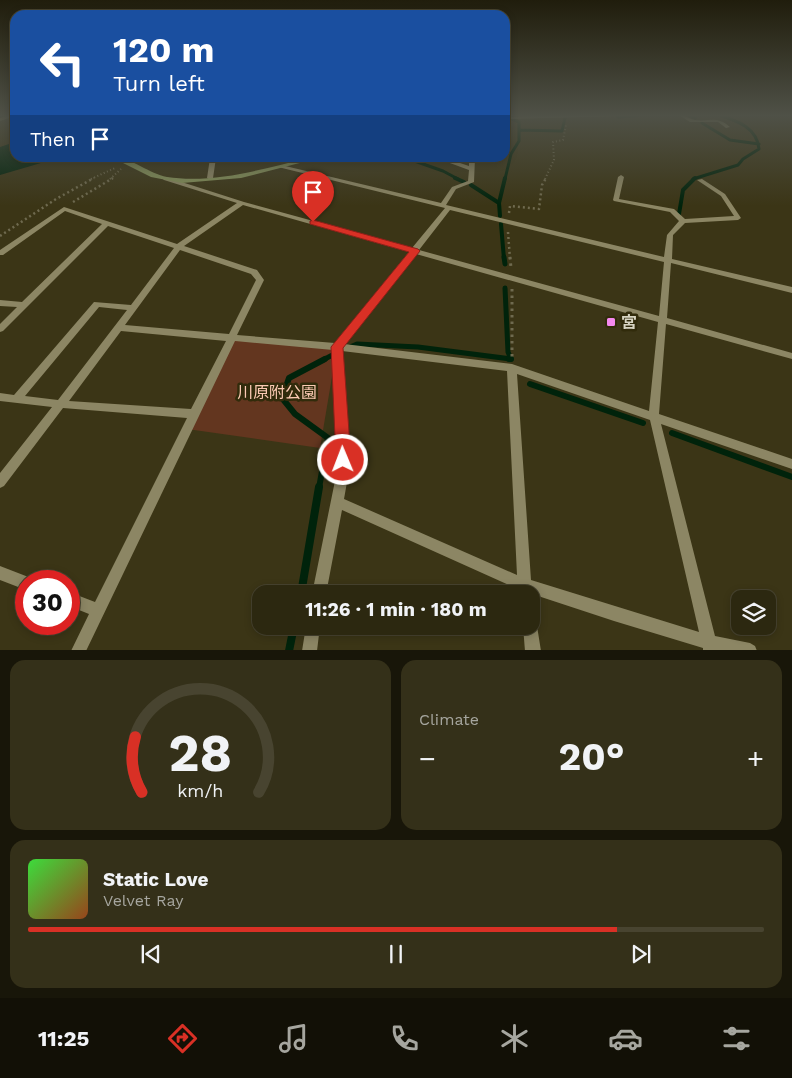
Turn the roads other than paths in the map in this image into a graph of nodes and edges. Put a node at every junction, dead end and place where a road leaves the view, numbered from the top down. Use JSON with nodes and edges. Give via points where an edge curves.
{"nodes":[{"id":1,"x":212,"y":162,"type":"edge"},
{"id":2,"x":298,"y":162,"type":"edge"},
{"id":3,"x":452,"y":162,"type":"edge"},
{"id":4,"x":472,"y":162,"type":"edge"},
{"id":5,"x":127,"y":163,"type":"edge"},
{"id":6,"x":281,"y":166,"type":"junction"},
{"id":7,"x":472,"y":169,"type":"junction"},
{"id":8,"x":621,"y":176,"type":"dead end"},
{"id":9,"x":210,"y":178,"type":"junction"},
{"id":10,"x":166,"y":179,"type":"junction"},
{"id":11,"x":700,"y":180,"type":"dead end"},
{"id":12,"x":242,"y":203,"type":"junction"},
{"id":13,"x":446,"y":207,"type":"junction"},
{"id":14,"x":683,"y":221,"type":"junction"},
{"id":15,"x":106,"y":224,"type":"junction"},
{"id":16,"x":178,"y":247,"type":"junction"},
{"id":17,"x":415,"y":251,"type":"junction"},
{"id":18,"x":0,"y":253,"type":"edge"},
{"id":19,"x":669,"y":260,"type":"junction"},
{"id":20,"x":792,"y":290,"type":"edge"},
{"id":21,"x":0,"y":303,"type":"edge"},
{"id":22,"x":24,"y":305,"type":"junction"},
{"id":23,"x":133,"y":308,"type":"junction"},
{"id":24,"x":662,"y":320,"type":"junction"},
{"id":25,"x":119,"y":328,"type":"junction"},
{"id":26,"x":0,"y":329,"type":"edge"},
{"id":27,"x":233,"y":338,"type":"junction"},
{"id":28,"x":336,"y":347,"type":"junction"},
{"id":29,"x":792,"y":356,"type":"edge"},
{"id":30,"x":512,"y":368,"type":"junction"},
{"id":31,"x":0,"y":397,"type":"edge"},
{"id":32,"x":16,"y":399,"type":"junction"},
{"id":33,"x":59,"y":404,"type":"junction"},
{"id":34,"x":194,"y":414,"type":"junction"},
{"id":35,"x":654,"y":415,"type":"junction"},
{"id":36,"x":792,"y":464,"type":"edge"},
{"id":37,"x":0,"y":482,"type":"edge"},
{"id":38,"x":337,"y":502,"type":"junction"},
{"id":39,"x":0,"y":573,"type":"edge"},
{"id":40,"x":15,"y":578,"type":"edge"},
{"id":41,"x":321,"y":585,"type":"edge"},
{"id":42,"x":514,"y":585,"type":"edge"},
{"id":43,"x":525,"y":585,"type":"edge"},
{"id":44,"x":540,"y":594,"type":"edge"},
{"id":45,"x":80,"y":603,"type":"edge"},
{"id":46,"x":98,"y":610,"type":"junction"},
{"id":47,"x":312,"y":635,"type":"edge"},
{"id":48,"x":531,"y":635,"type":"edge"},
{"id":49,"x":710,"y":646,"type":"edge"},
{"id":50,"x":78,"y":650,"type":"edge"},
{"id":51,"x":309,"y":650,"type":"edge"},
{"id":52,"x":533,"y":650,"type":"edge"},
{"id":53,"x":750,"y":650,"type":"edge"}],
"edges":[{"from":1,"to":9,"type":"street"},
{"from":2,"to":6,"type":"main road"},
{"from":3,"to":7,"type":"street"},
{"from":4,"to":7,"type":"street"},
{"from":5,"to":10,"type":"main road"},
{"from":6,"to":9,"type":"main road"},
{"from":6,"to":13,"type":"street"},
{"from":7,"to":13,"type":"street","via":[[471,182],[454,188]]},
{"from":8,"to":14,"type":"street","via":[[616,200],[672,210]]},
{"from":9,"to":10,"type":"main road"},
{"from":10,"to":12,"type":"street"},
{"from":11,"to":14,"type":"street","via":[[723,195],[738,218]]},
{"from":12,"to":16,"type":"street"},
{"from":12,"to":17,"type":"street"},
{"from":13,"to":17,"type":"street"},
{"from":13,"to":19,"type":"street"},
{"from":14,"to":19,"type":"street","via":[[670,236]]},
{"from":15,"to":16,"type":"street"},
{"from":15,"to":18,"type":"street","via":[[64,209]]},
{"from":15,"to":22,"type":"street"},
{"from":16,"to":23,"type":"street"},
{"from":16,"to":27,"type":"street","via":[[254,272],[260,280]]},
{"from":17,"to":24,"type":"street"},
{"from":17,"to":28,"type":"street"},
{"from":19,"to":20,"type":"street"},
{"from":19,"to":24,"type":"street"},
{"from":21,"to":22,"type":"street"},
{"from":22,"to":26,"type":"street"},
{"from":23,"to":25,"type":"street"},
{"from":23,"to":32,"type":"street","via":[[97,304]]},
{"from":24,"to":29,"type":"street"},
{"from":24,"to":35,"type":"street"},
{"from":25,"to":27,"type":"street"},
{"from":25,"to":33,"type":"street"},
{"from":27,"to":28,"type":"street"},
{"from":27,"to":34,"type":"street"},
{"from":28,"to":30,"type":"street"},
{"from":28,"to":38,"type":"street","via":[[344,449]]},
{"from":30,"to":35,"type":"street"},
{"from":30,"to":43,"type":"street"},
{"from":31,"to":32,"type":"street"},
{"from":32,"to":33,"type":"street"},
{"from":33,"to":34,"type":"street"},
{"from":33,"to":37,"type":"street"},
{"from":34,"to":46,"type":"street"},
{"from":35,"to":36,"type":"street"},
{"from":35,"to":49,"type":"street"},
{"from":38,"to":41,"type":"street"},
{"from":38,"to":42,"type":"street"},
{"from":39,"to":40,"type":"street"},
{"from":44,"to":49,"type":"street","via":[[614,614]]},
{"from":45,"to":46,"type":"street"},
{"from":46,"to":50,"type":"street"},
{"from":47,"to":51,"type":"street"},
{"from":48,"to":52,"type":"street"},
{"from":49,"to":53,"type":"street"}]}
